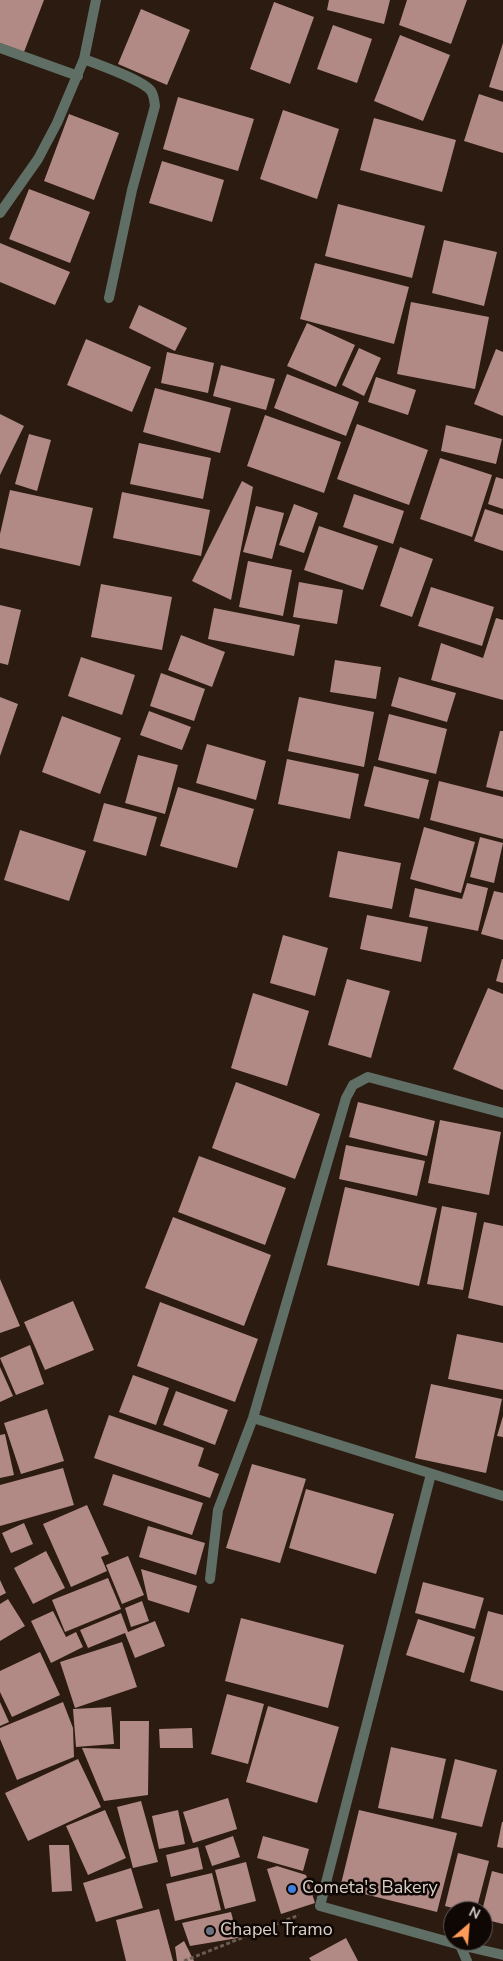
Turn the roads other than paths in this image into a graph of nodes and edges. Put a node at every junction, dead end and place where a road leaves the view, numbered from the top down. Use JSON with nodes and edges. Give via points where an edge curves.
{"nodes":[{"id":1,"x":96,"y":0,"type":"edge"},
{"id":2,"x":0,"y":48,"type":"edge"},
{"id":3,"x":84,"y":59,"type":"junction"},
{"id":4,"x":78,"y":76,"type":"junction"},
{"id":5,"x":0,"y":213,"type":"edge"},
{"id":6,"x":109,"y":298,"type":"dead end"},
{"id":7,"x":503,"y":1113,"type":"edge"},
{"id":8,"x":253,"y":1418,"type":"junction"},
{"id":9,"x":431,"y":1474,"type":"junction"},
{"id":10,"x":503,"y":1496,"type":"edge"},
{"id":11,"x":210,"y":1579,"type":"dead end"},
{"id":12,"x":443,"y":1941,"type":"edge"},
{"id":13,"x":484,"y":1951,"type":"edge"},
{"id":14,"x":503,"y":1955,"type":"edge"}],
"edges":[{"from":1,"to":3,"type":"street"},
{"from":2,"to":4,"type":"street"},
{"from":3,"to":4,"type":"street"},
{"from":3,"to":6,"type":"street","via":[[140,82],[154,96],[155,106],[132,190]]},
{"from":4,"to":5,"type":"street","via":[[38,159]]},
{"from":7,"to":8,"type":"street","via":[[368,1077],[353,1085],[346,1098]]},
{"from":8,"to":9,"type":"street"},
{"from":8,"to":11,"type":"street","via":[[218,1510]]},
{"from":9,"to":10,"type":"street"},
{"from":9,"to":12,"type":"street","via":[[320,1906]]},
{"from":13,"to":14,"type":"street"}]}
